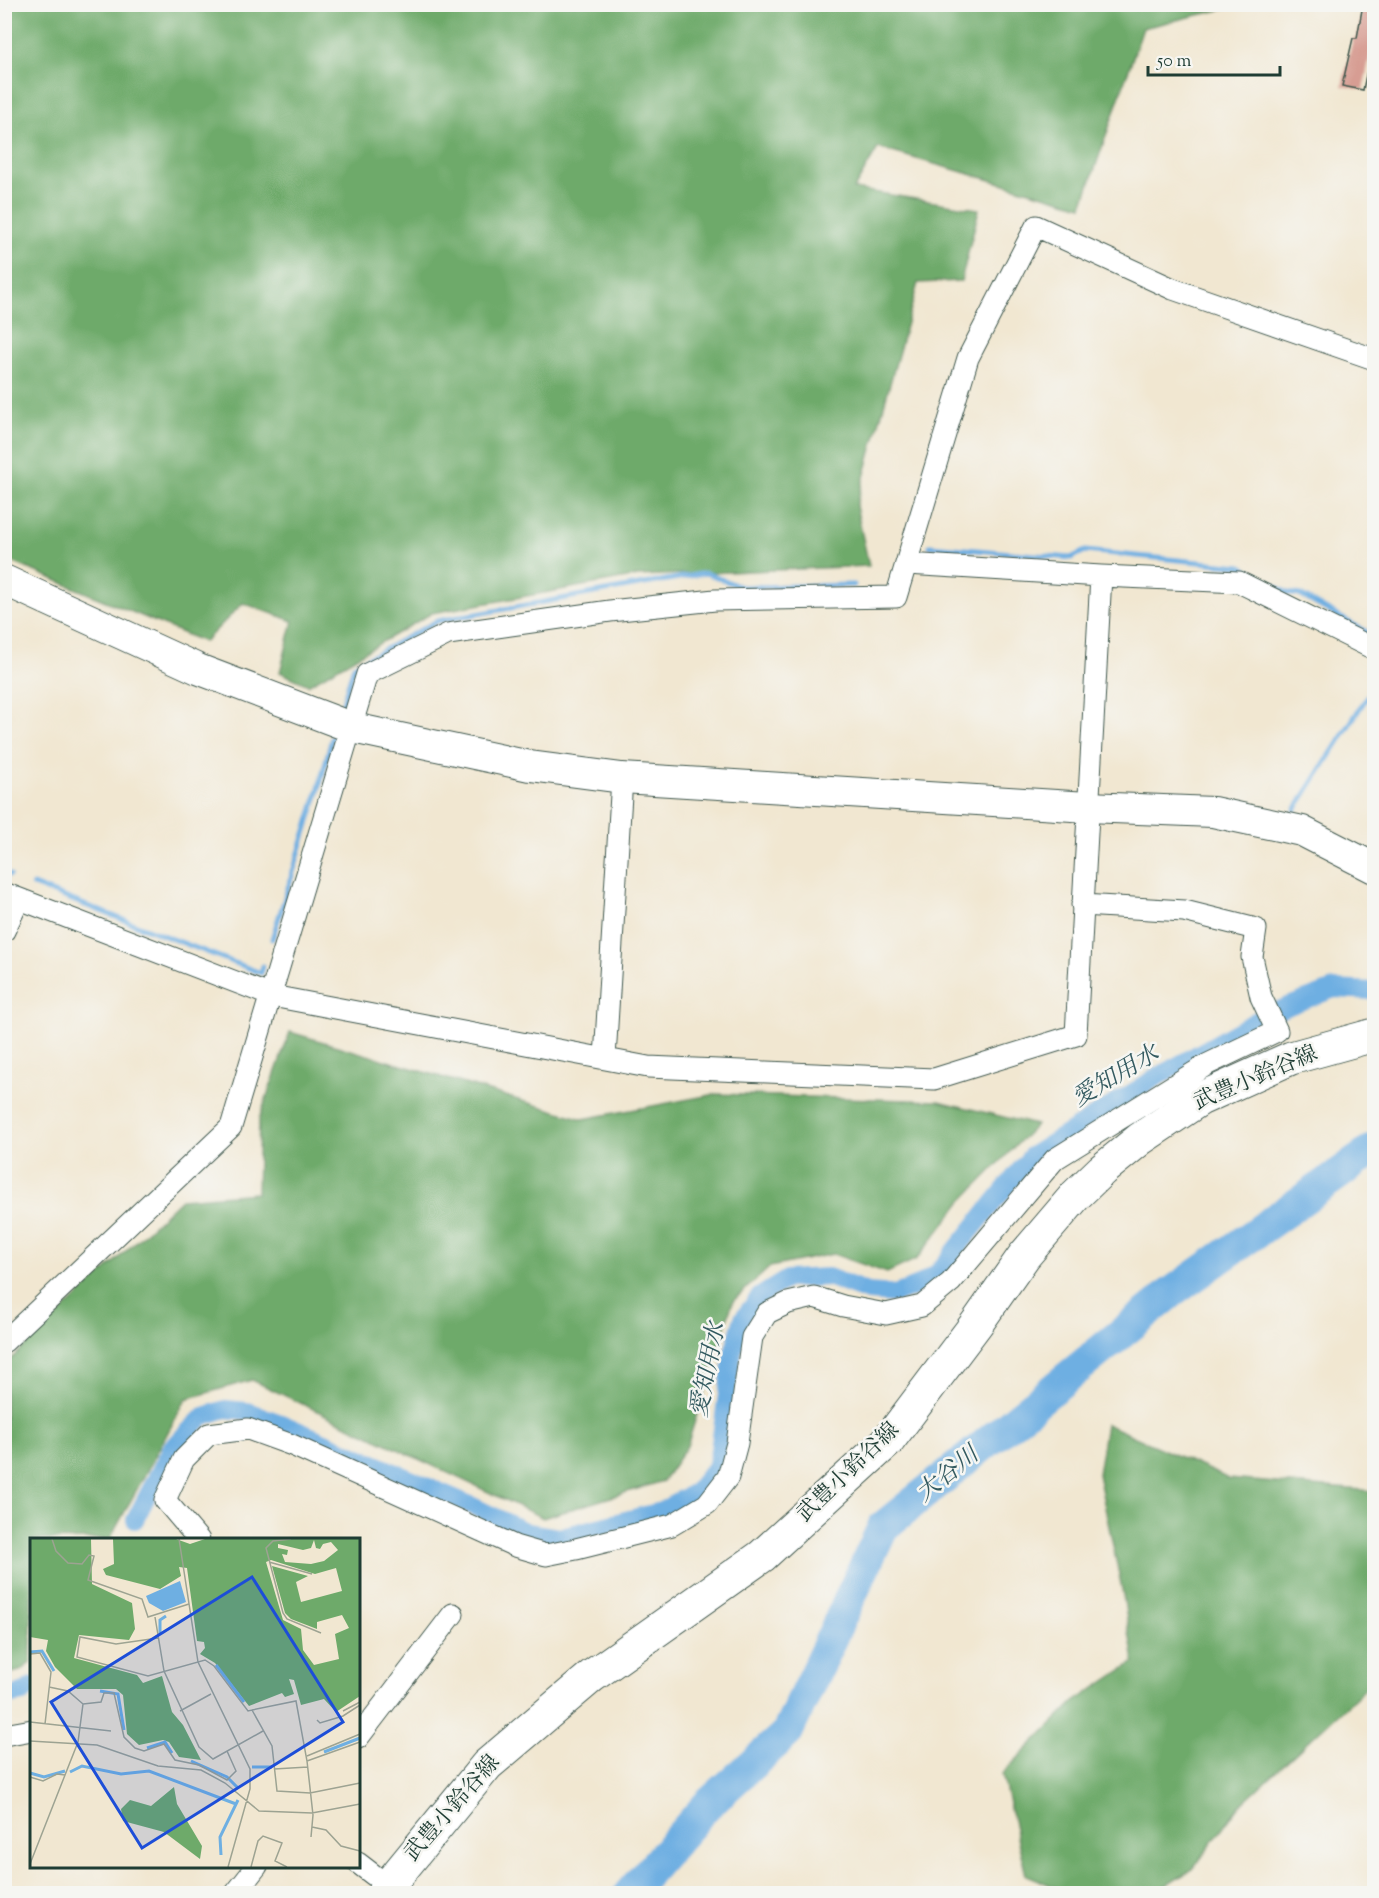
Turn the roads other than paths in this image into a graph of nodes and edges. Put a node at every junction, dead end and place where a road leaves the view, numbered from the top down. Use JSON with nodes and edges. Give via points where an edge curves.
{"nodes":[{"id":1,"x":1374,"y":359,"type":"edge"},
{"id":2,"x":907,"y":564,"type":"junction"},
{"id":3,"x":1101,"y":576,"type":"junction"},
{"id":4,"x":4,"y":580,"type":"edge"},
{"id":5,"x":1374,"y":649,"type":"edge"},
{"id":6,"x":353,"y":728,"type":"junction"},
{"id":7,"x":622,"y":778,"type":"junction"},
{"id":8,"x":1088,"y":807,"type":"junction"},
{"id":9,"x":1374,"y":868,"type":"edge"},
{"id":10,"x":12,"y":896,"type":"edge"},
{"id":11,"x":1082,"y":905,"type":"junction"},
{"id":12,"x":4,"y":932,"type":"edge"},
{"id":13,"x":272,"y":996,"type":"junction"},
{"id":14,"x":1374,"y":1035,"type":"edge"},
{"id":15,"x":605,"y":1058,"type":"junction"},
{"id":16,"x":4,"y":1342,"type":"edge"},
{"id":17,"x":198,"y":1538,"type":"edge"},
{"id":18,"x":453,"y":1614,"type":"dead end"},
{"id":19,"x":30,"y":1730,"type":"edge"},
{"id":20,"x":4,"y":1735,"type":"edge"},
{"id":21,"x":360,"y":1735,"type":"edge"},
{"id":22,"x":360,"y":1865,"type":"edge"},
{"id":23,"x":255,"y":1868,"type":"edge"},
{"id":24,"x":388,"y":1891,"type":"edge"},
{"id":25,"x":235,"y":1893,"type":"edge"}],
"edges":[{"from":1,"to":2,"type":"street","via":[[1173,289],[1036,226],[968,358]]},
{"from":2,"to":3,"type":"street"},
{"from":2,"to":6,"type":"street","via":[[896,597],[715,600],[610,610],[448,634],[367,674]]},
{"from":3,"to":5,"type":"street","via":[[1239,582]]},
{"from":3,"to":8,"type":"street"},
{"from":4,"to":6,"type":"street","via":[[198,669]]},
{"from":6,"to":7,"type":"street","via":[[530,766]]},
{"from":6,"to":13,"type":"street"},
{"from":7,"to":8,"type":"street"},
{"from":7,"to":15,"type":"street"},
{"from":8,"to":9,"type":"street","via":[[1213,812],[1302,831]]},
{"from":8,"to":11,"type":"street"},
{"from":10,"to":12,"type":"street"},
{"from":10,"to":13,"type":"street"},
{"from":11,"to":15,"type":"street","via":[[1076,1035],[934,1079],[648,1066]]},
{"from":11,"to":17,"type":"street","via":[[1184,911],[1256,929],[1252,957],[1264,1004],[1277,1031],[1208,1064],[1055,1160],[951,1282],[922,1306],[886,1314],[814,1297],[788,1303],[766,1314],[752,1337],[737,1443],[728,1477],[707,1504],[672,1525],[546,1554],[515,1546],[292,1445],[248,1429],[209,1434],[184,1459],[165,1500]]},
{"from":13,"to":15,"type":"street"},
{"from":13,"to":16,"type":"street","via":[[231,1127]]},
{"from":14,"to":24,"type":"main road","name":"武豊小鈴谷線","via":[[1291,1058],[1209,1095],[1140,1138],[1102,1170],[1024,1256],[888,1441],[762,1556],[592,1676],[487,1765]]},
{"from":18,"to":21,"type":"street"},
{"from":19,"to":20,"type":"street"},
{"from":22,"to":24,"type":"street"},
{"from":23,"to":25,"type":"street"}]}
